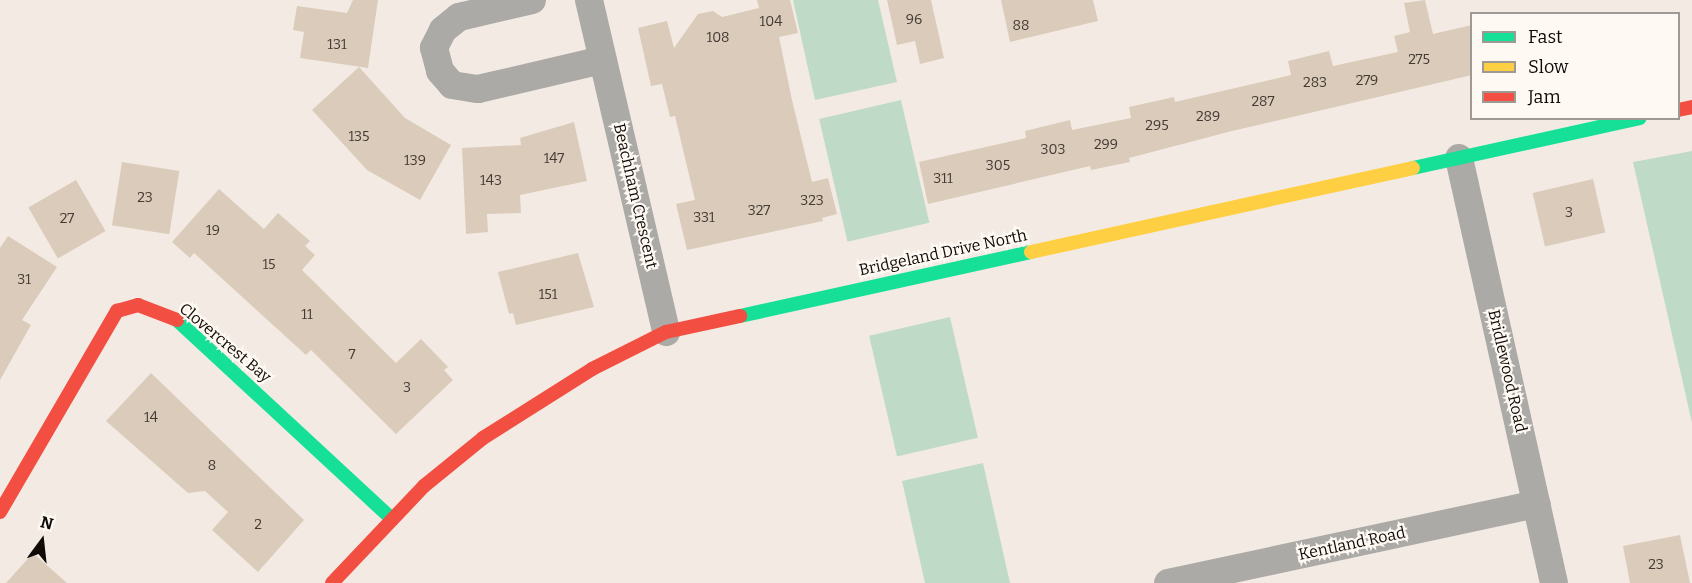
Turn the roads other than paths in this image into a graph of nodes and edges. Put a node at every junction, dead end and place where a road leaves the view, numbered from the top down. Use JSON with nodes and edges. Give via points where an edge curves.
{"nodes":[{"id":1,"x":532,"y":0,"type":"edge"},
{"id":2,"x":589,"y":0,"type":"edge"},
{"id":3,"x":603,"y":60,"type":"junction"},
{"id":4,"x":1631,"y":120,"type":"edge"},
{"id":5,"x":1459,"y":158,"type":"junction"},
{"id":6,"x":666,"y":332,"type":"junction"},
{"id":7,"x":1537,"y":504,"type":"junction"},
{"id":8,"x":0,"y":512,"type":"edge"},
{"id":9,"x":391,"y":518,"type":"junction"},
{"id":10,"x":332,"y":583,"type":"edge"},
{"id":11,"x":1168,"y":583,"type":"edge"},
{"id":12,"x":1554,"y":583,"type":"edge"}],
"edges":[{"from":1,"to":3,"type":"street","via":[[459,17],[443,30],[435,48],[440,71],[452,85],[478,89]]},
{"from":2,"to":3,"type":"street","name":"Beachham Crescent"},
{"from":3,"to":6,"type":"street","name":"Beachham Crescent"},
{"from":4,"to":5,"type":"street","name":"Bridgeland Drive North"},
{"from":5,"to":6,"type":"street","name":"Bridgeland Drive North"},
{"from":5,"to":7,"type":"street","name":"Bridlewood Road"},
{"from":6,"to":9,"type":"street","name":"Bridgeland Drive North","via":[[592,369],[483,438]]},
{"from":7,"to":11,"type":"street","name":"Kentland Road"},
{"from":7,"to":12,"type":"street","name":"Bridlewood Road"},
{"from":8,"to":9,"type":"street","name":"Clovercrest Bay","via":[[103,329],[117,311],[138,305],[178,321]]},
{"from":9,"to":10,"type":"street","name":"Bridgeland Drive North"}]}
